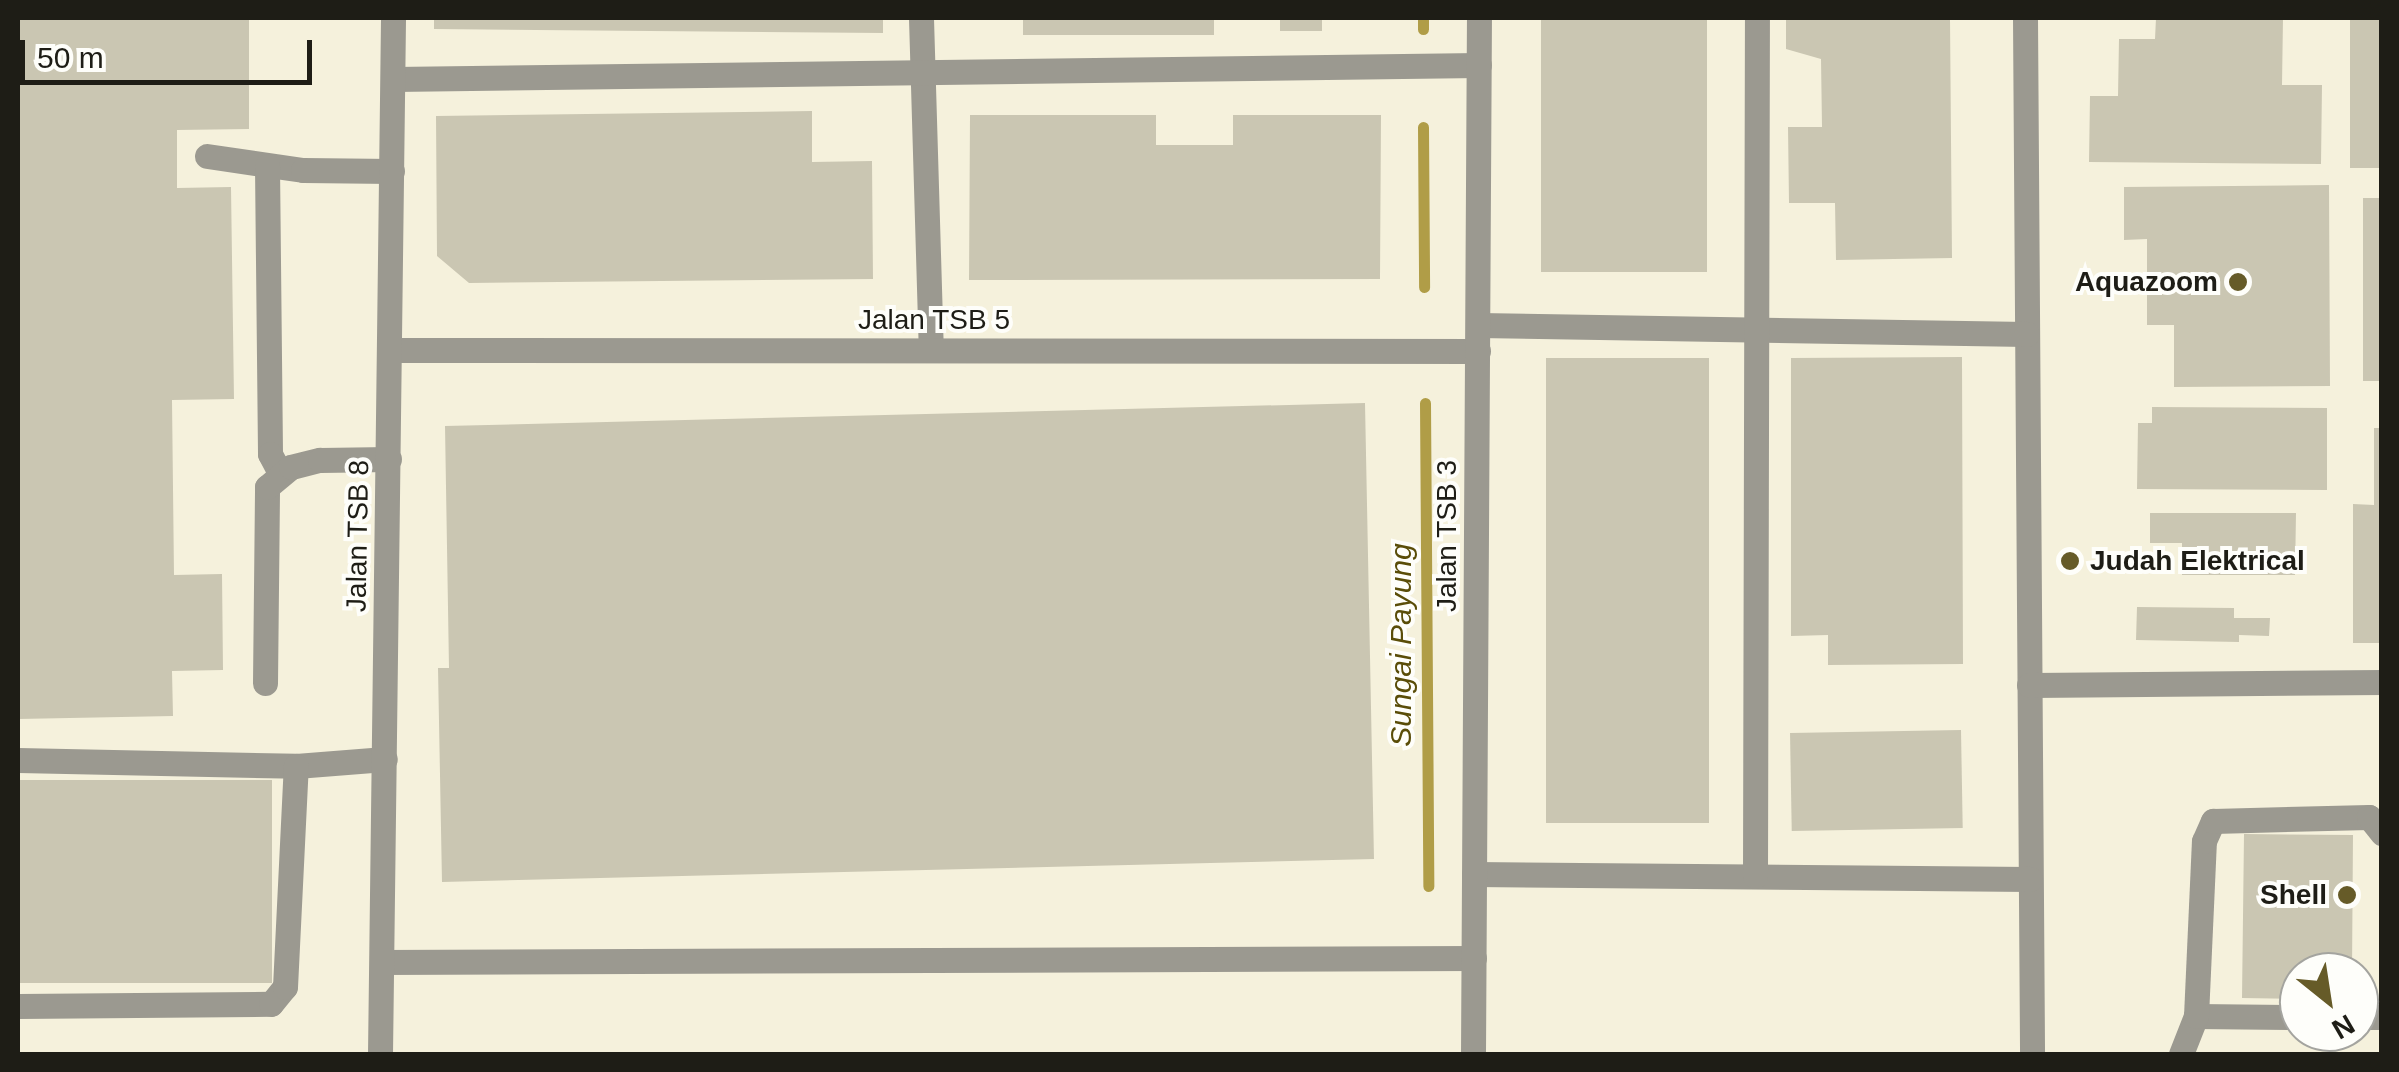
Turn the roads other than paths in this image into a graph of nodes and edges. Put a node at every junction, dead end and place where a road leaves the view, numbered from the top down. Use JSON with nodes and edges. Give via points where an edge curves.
{"nodes":[{"id":1,"x":393,"y":18,"type":"edge"},
{"id":2,"x":921,"y":18,"type":"edge"},
{"id":3,"x":1479,"y":18,"type":"edge"},
{"id":4,"x":1757,"y":18,"type":"edge"},
{"id":5,"x":2025,"y":18,"type":"edge"},
{"id":6,"x":1479,"y":65,"type":"junction"},
{"id":7,"x":920,"y":72,"type":"junction"},
{"id":8,"x":394,"y":79,"type":"junction"},
{"id":9,"x":207,"y":156,"type":"dead end"},
{"id":10,"x":267,"y":166,"type":"junction"},
{"id":11,"x":392,"y":172,"type":"junction"},
{"id":12,"x":1757,"y":330,"type":"junction"},
{"id":13,"x":2027,"y":334,"type":"junction"},
{"id":14,"x":1478,"y":338,"type":"junction"},
{"id":15,"x":390,"y":350,"type":"junction"},
{"id":16,"x":932,"y":350,"type":"junction"},
{"id":17,"x":388,"y":459,"type":"junction"},
{"id":18,"x":280,"y":474,"type":"junction"},
{"id":19,"x":2382,"y":682,"type":"edge"},
{"id":20,"x":265,"y":683,"type":"dead end"},
{"id":21,"x":2029,"y":685,"type":"junction"},
{"id":22,"x":384,"y":759,"type":"junction"},
{"id":23,"x":18,"y":760,"type":"edge"},
{"id":24,"x":296,"y":766,"type":"junction"},
{"id":25,"x":2382,"y":833,"type":"edge"},
{"id":26,"x":1474,"y":874,"type":"junction"},
{"id":27,"x":1755,"y":876,"type":"junction"},
{"id":28,"x":2030,"y":880,"type":"junction"},
{"id":29,"x":1474,"y":958,"type":"junction"},
{"id":30,"x":382,"y":962,"type":"junction"},
{"id":31,"x":18,"y":1006,"type":"edge"},
{"id":32,"x":2196,"y":1016,"type":"junction"},
{"id":33,"x":2279,"y":1017,"type":"edge"},
{"id":34,"x":380,"y":1054,"type":"edge"},
{"id":35,"x":1474,"y":1054,"type":"edge"},
{"id":36,"x":2032,"y":1054,"type":"edge"},
{"id":37,"x":2181,"y":1054,"type":"edge"}],
"edges":[{"from":1,"to":8,"type":"street","name":"Jalan TSB 8"},
{"from":2,"to":7,"type":"street"},
{"from":3,"to":6,"type":"street","name":"Jalan TSB 3"},
{"from":4,"to":12,"type":"street"},
{"from":5,"to":13,"type":"street"},
{"from":6,"to":7,"type":"street"},
{"from":6,"to":14,"type":"street","name":"Jalan TSB 3"},
{"from":7,"to":8,"type":"street"},
{"from":7,"to":16,"type":"street"},
{"from":8,"to":11,"type":"street","name":"Jalan TSB 8"},
{"from":9,"to":10,"type":"street"},
{"from":10,"to":11,"type":"street"},
{"from":10,"to":18,"type":"street","via":[[270,454]]},
{"from":11,"to":15,"type":"street","name":"Jalan TSB 8"},
{"from":12,"to":13,"type":"street","name":"Jalan TSB 5"},
{"from":12,"to":14,"type":"street","name":"Jalan TSB 5"},
{"from":12,"to":27,"type":"street"},
{"from":13,"to":21,"type":"street"},
{"from":14,"to":16,"type":"street","name":"Jalan TSB 5"},
{"from":14,"to":26,"type":"street","name":"Jalan TSB 3"},
{"from":15,"to":16,"type":"street","name":"Jalan TSB 5"},
{"from":15,"to":17,"type":"street","name":"Jalan TSB 8"},
{"from":17,"to":18,"type":"street","via":[[320,460]]},
{"from":17,"to":22,"type":"street","name":"Jalan TSB 8"},
{"from":18,"to":20,"type":"street","via":[[267,487]]},
{"from":19,"to":21,"type":"street"},
{"from":21,"to":28,"type":"street"},
{"from":22,"to":24,"type":"street"},
{"from":22,"to":30,"type":"street","name":"Jalan TSB 8"},
{"from":23,"to":24,"type":"street"},
{"from":24,"to":31,"type":"street","via":[[285,987],[272,1004]]},
{"from":25,"to":32,"type":"street","via":[[2369,817],[2212,821],[2204,840]]},
{"from":26,"to":27,"type":"street"},
{"from":26,"to":29,"type":"street","name":"Jalan TSB 3"},
{"from":27,"to":28,"type":"street"},
{"from":28,"to":36,"type":"street"},
{"from":29,"to":30,"type":"street"},
{"from":29,"to":35,"type":"street","name":"Jalan TSB 3"},
{"from":30,"to":34,"type":"street","name":"Jalan TSB 8"},
{"from":32,"to":33,"type":"street"},
{"from":32,"to":37,"type":"street"}]}
